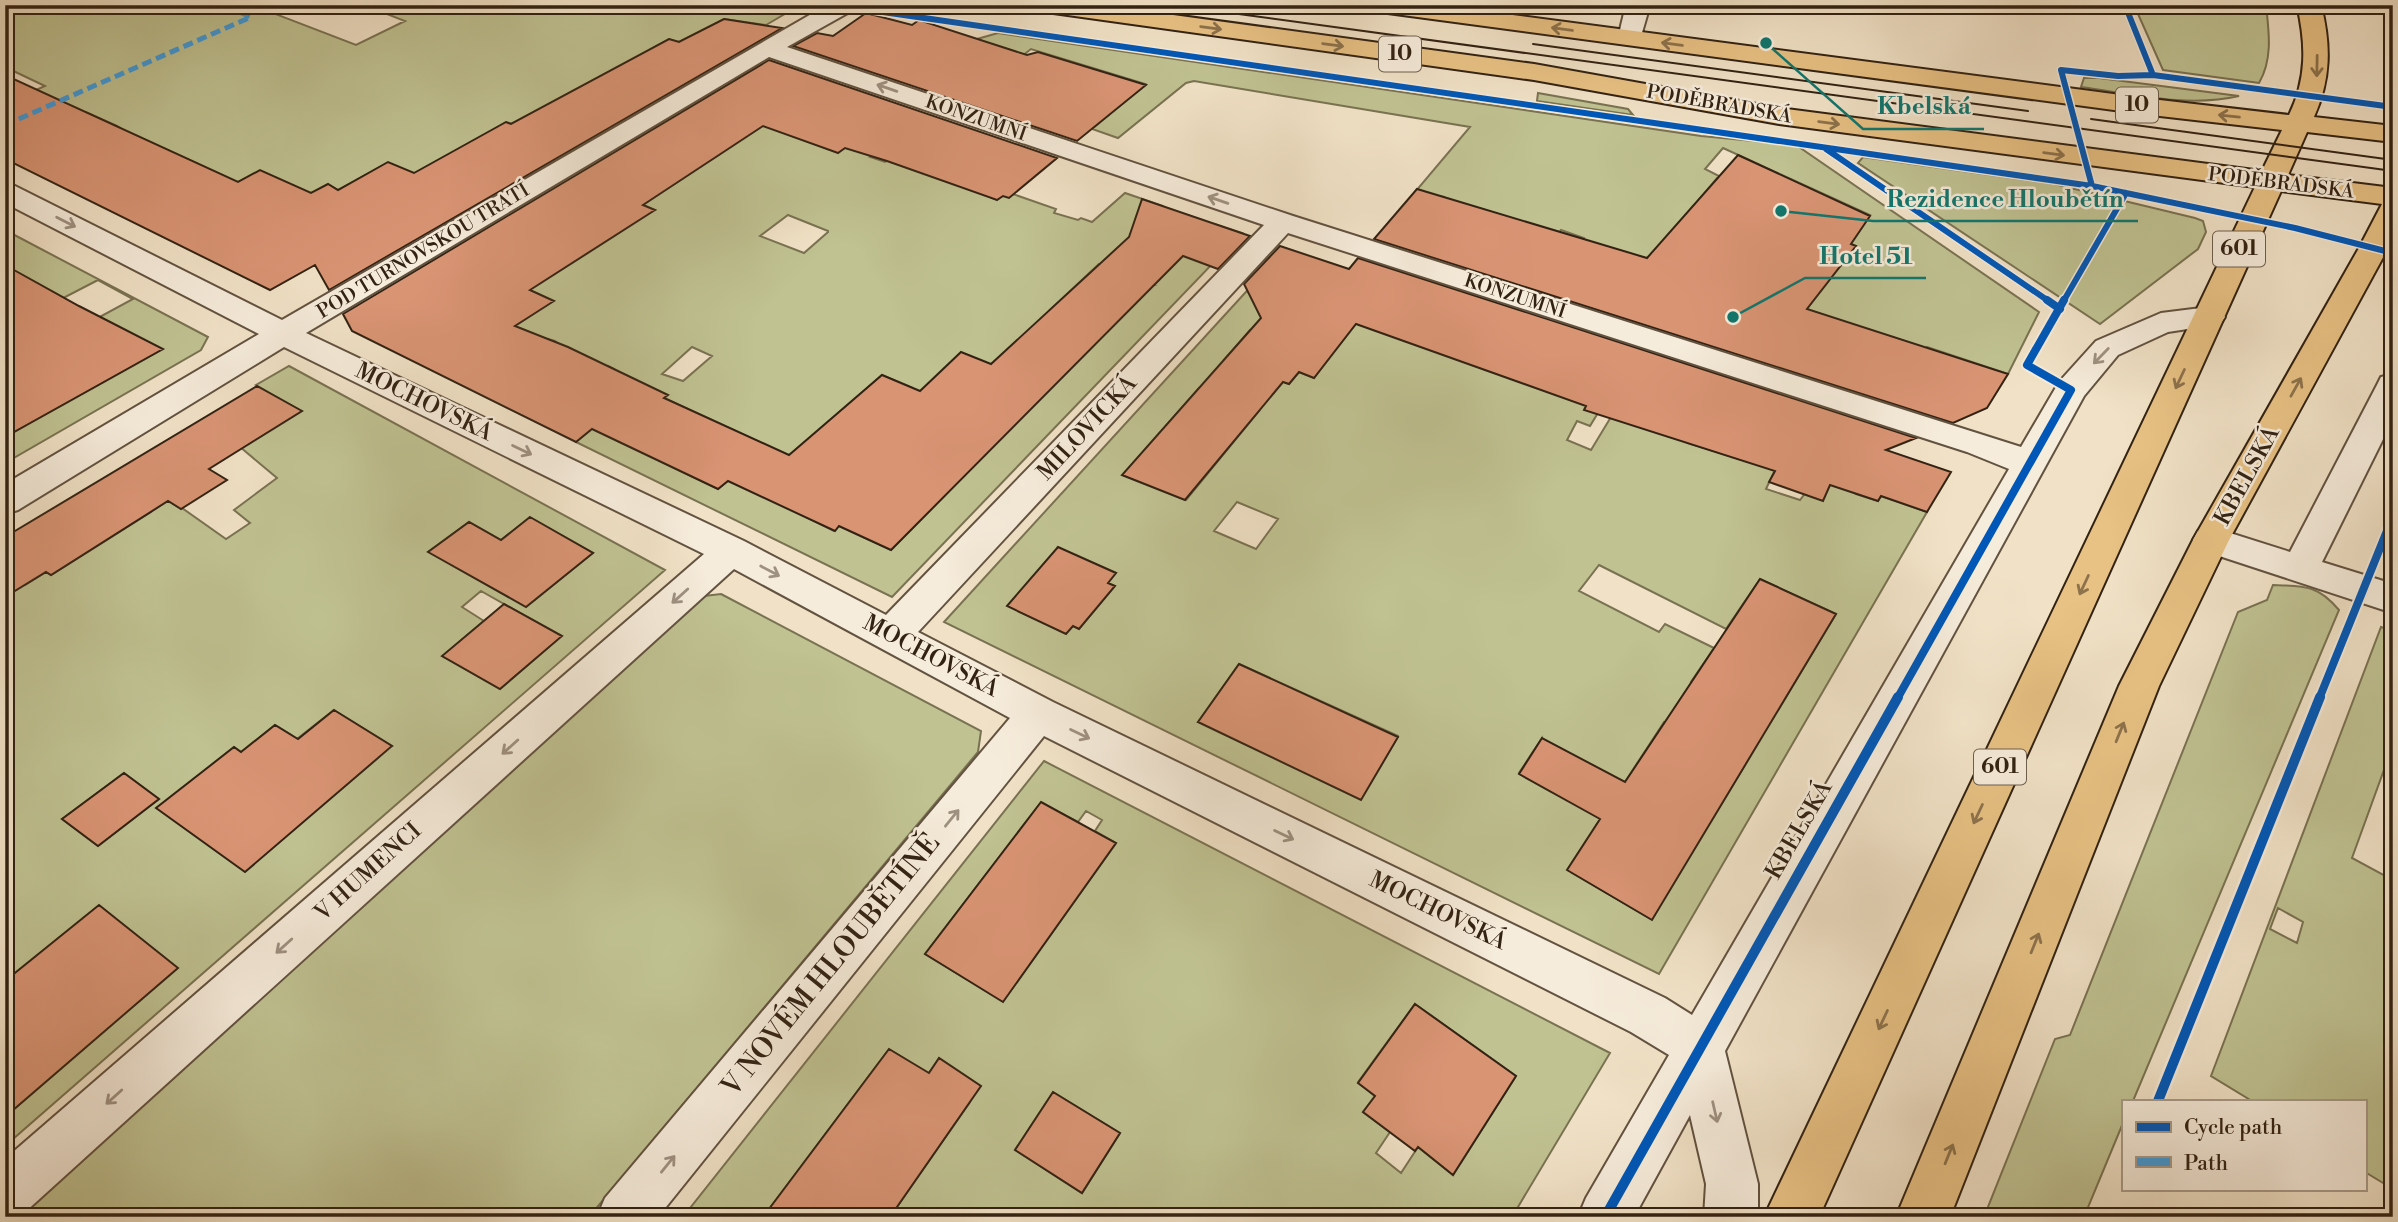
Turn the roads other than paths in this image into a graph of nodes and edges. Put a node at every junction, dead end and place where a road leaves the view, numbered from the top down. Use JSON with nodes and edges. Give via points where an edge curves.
{"nodes":[{"id":1,"x":845,"y":5,"type":"edge"},
{"id":2,"x":1046,"y":5,"type":"edge"},
{"id":3,"x":1380,"y":5,"type":"edge"},
{"id":4,"x":1638,"y":5,"type":"edge"},
{"id":5,"x":2309,"y":5,"type":"edge"},
{"id":6,"x":1630,"y":38,"type":"junction"},
{"id":7,"x":767,"y":48,"type":"junction"},
{"id":8,"x":2297,"y":123,"type":"junction"},
{"id":9,"x":2393,"y":134,"type":"edge"},
{"id":10,"x":2270,"y":182,"type":"junction"},
{"id":11,"x":5,"y":192,"type":"edge"},
{"id":12,"x":2393,"y":197,"type":"edge"},
{"id":13,"x":2393,"y":208,"type":"edge"},
{"id":14,"x":1283,"y":222,"type":"junction"},
{"id":15,"x":2209,"y":317,"type":"junction"},
{"id":16,"x":285,"y":334,"type":"junction"},
{"id":17,"x":2393,"y":385,"type":"edge"},
{"id":18,"x":2029,"y":463,"type":"junction"},
{"id":19,"x":5,"y":502,"type":"edge"},
{"id":20,"x":2211,"y":540,"type":"junction"},
{"id":21,"x":731,"y":551,"type":"junction"},
{"id":22,"x":2300,"y":569,"type":"junction"},
{"id":23,"x":2393,"y":599,"type":"edge"},
{"id":24,"x":892,"y":634,"type":"junction"},
{"id":25,"x":1038,"y":713,"type":"junction"},
{"id":26,"x":1699,"y":1046,"type":"junction"},
{"id":27,"x":5,"y":1194,"type":"edge"},
{"id":28,"x":625,"y":1217,"type":"edge"},
{"id":29,"x":1605,"y":1217,"type":"edge"},
{"id":30,"x":1731,"y":1217,"type":"edge"},
{"id":31,"x":1791,"y":1217,"type":"edge"},
{"id":32,"x":1923,"y":1217,"type":"edge"}],
"edges":[{"from":1,"to":7,"type":"street","name":"POD TURNOVSKOU TRATÍ"},
{"from":2,"to":10,"type":"main road","name":"PODĚBRADSKÁ","number":"10","one_way":true,"via":[[1534,72],[1779,116]]},
{"from":6,"to":3,"type":"main road","number":"10","one_way":true},
{"from":4,"to":6,"type":"street"},
{"from":5,"to":8,"type":"main road","number":"601","one_way":true,"via":[[2316,78]]},
{"from":8,"to":6,"type":"main road","number":"10","one_way":true},
{"from":14,"to":7,"type":"street","name":"KONZUMNÍ","one_way":true},
{"from":7,"to":16,"type":"street","name":"POD TURNOVSKOU TRATÍ"},
{"from":8,"to":9,"type":"main road"},
{"from":8,"to":10,"type":"main road","number":"601"},
{"from":10,"to":12,"type":"main road","name":"PODĚBRADSKÁ","number":"10"},
{"from":10,"to":15,"type":"main road","number":"601"},
{"from":11,"to":16,"type":"street","name":"MOCHOVSKÁ","one_way":true},
{"from":20,"to":13,"type":"main road","name":"KBELSKÁ","one_way":true},
{"from":14,"to":18,"type":"street","name":"KONZUMNÍ"},
{"from":14,"to":24,"type":"street","name":"MILOVICKÁ"},
{"from":15,"to":18,"type":"street","one_way":true,"via":[[2161,323],[2107,348],[2071,390]]},
{"from":15,"to":31,"type":"main road","number":"601","one_way":true},
{"from":16,"to":19,"type":"street","name":"POD TURNOVSKOU TRATÍ"},
{"from":16,"to":21,"type":"street","name":"MOCHOVSKÁ","one_way":true},
{"from":17,"to":22,"type":"street"},
{"from":18,"to":26,"type":"street","name":"KBELSKÁ"},
{"from":20,"to":22,"type":"street"},
{"from":32,"to":20,"type":"main road","name":"KBELSKÁ","one_way":true,"via":[[2139,686]]},
{"from":21,"to":24,"type":"street","name":"MOCHOVSKÁ","one_way":true},
{"from":21,"to":27,"type":"street","name":"V HUMENCI","one_way":true},
{"from":22,"to":23,"type":"street"},
{"from":24,"to":25,"type":"street","name":"MOCHOVSKÁ"},
{"from":25,"to":26,"type":"street","name":"MOCHOVSKÁ","one_way":true,"via":[[1648,1015]]},
{"from":28,"to":25,"type":"street","name":"V NOVÉM HLOUBĚTÍNĚ","one_way":true},
{"from":26,"to":29,"type":"street","name":"KBELSKÁ"},
{"from":26,"to":30,"type":"street","one_way":true,"via":[[1732,1184]]}]}
